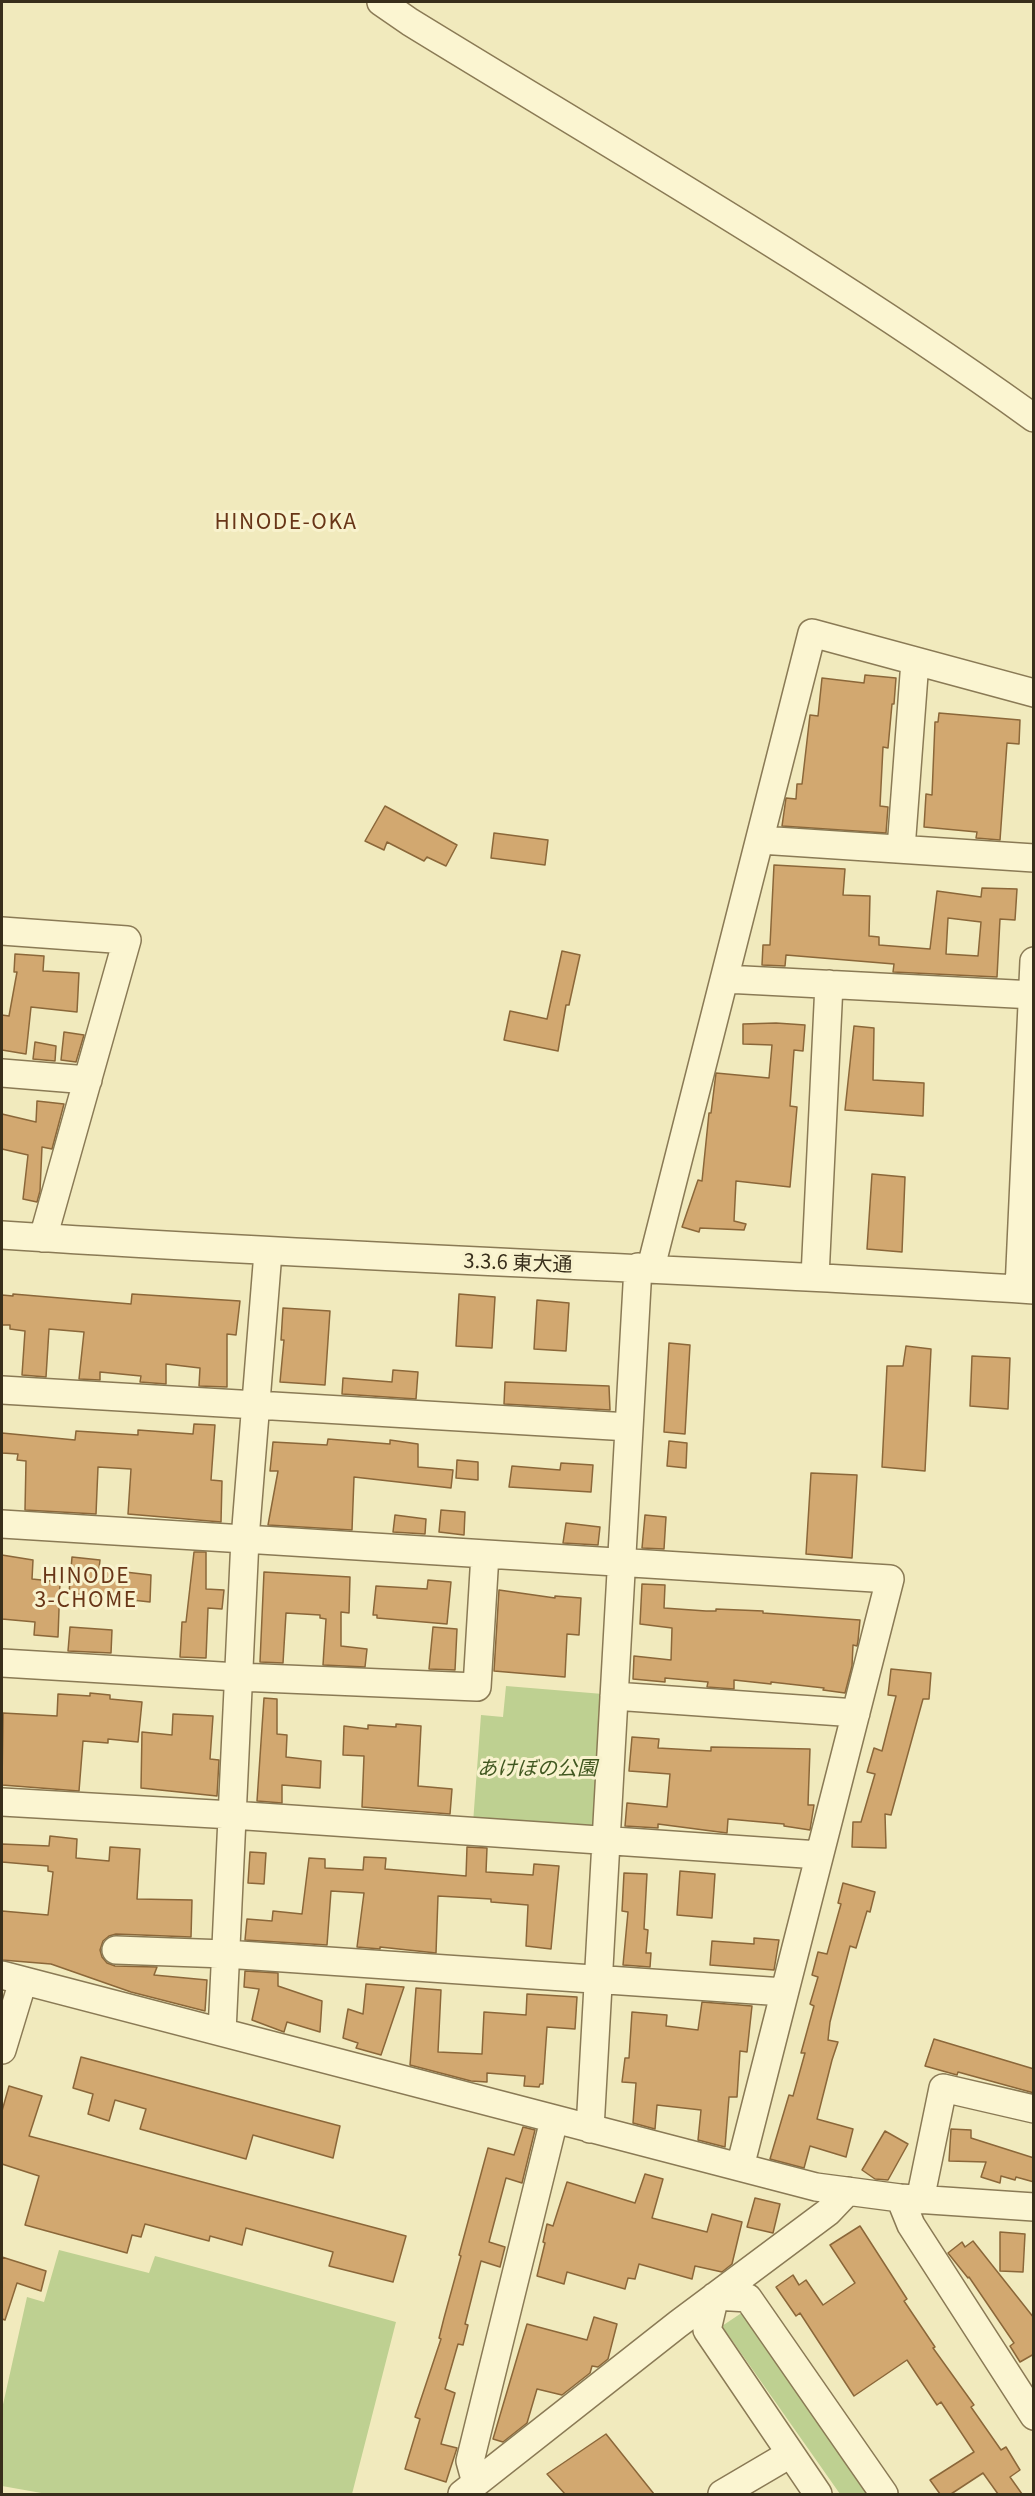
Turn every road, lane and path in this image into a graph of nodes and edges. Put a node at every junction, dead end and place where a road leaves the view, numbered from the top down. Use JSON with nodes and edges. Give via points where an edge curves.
{"nodes":[{"id":1,"x":381,"y":2,"type":"edge"},
{"id":2,"x":1034,"y":418,"type":"edge"},
{"id":3,"x":915,"y":661,"type":"junction"},
{"id":4,"x":1034,"y":693,"type":"edge"},
{"id":5,"x":760,"y":840,"type":"junction"},
{"id":6,"x":901,"y":849,"type":"junction"},
{"id":7,"x":1034,"y":858,"type":"edge"},
{"id":8,"x":2,"y":931,"type":"edge"},
{"id":9,"x":1034,"y":961,"type":"edge"},
{"id":10,"x":724,"y":979,"type":"junction"},
{"id":11,"x":829,"y":984,"type":"junction"},
{"id":12,"x":1032,"y":995,"type":"edge"},
{"id":13,"x":2,"y":1073,"type":"edge"},
{"id":14,"x":88,"y":1080,"type":"junction"},
{"id":15,"x":1030,"y":1129,"type":"edge"},
{"id":16,"x":2,"y":1235,"type":"edge"},
{"id":17,"x":43,"y":1238,"type":"junction"},
{"id":18,"x":268,"y":1252,"type":"junction"},
{"id":19,"x":644,"y":1267,"type":"junction"},
{"id":20,"x":816,"y":1277,"type":"junction"},
{"id":21,"x":1026,"y":1289,"type":"edge"},
{"id":22,"x":2,"y":1390,"type":"edge"},
{"id":23,"x":256,"y":1405,"type":"junction"},
{"id":24,"x":629,"y":1427,"type":"junction"},
{"id":25,"x":2,"y":1524,"type":"edge"},
{"id":26,"x":245,"y":1539,"type":"junction"},
{"id":27,"x":485,"y":1554,"type":"junction"},
{"id":28,"x":621,"y":1562,"type":"junction"},
{"id":29,"x":2,"y":1663,"type":"edge"},
{"id":30,"x":238,"y":1677,"type":"junction"},
{"id":31,"x":614,"y":1696,"type":"junction"},
{"id":32,"x":856,"y":1713,"type":"junction"},
{"id":33,"x":2,"y":1802,"type":"edge"},
{"id":34,"x":232,"y":1815,"type":"junction"},
{"id":35,"x":606,"y":1841,"type":"junction"},
{"id":36,"x":819,"y":1856,"type":"junction"},
{"id":37,"x":116,"y":1950,"type":"dead end"},
{"id":38,"x":225,"y":1954,"type":"junction"},
{"id":39,"x":12,"y":1978,"type":"edge"},
{"id":40,"x":598,"y":1978,"type":"junction"},
{"id":41,"x":784,"y":1992,"type":"junction"},
{"id":42,"x":222,"y":2032,"type":"junction"},
{"id":43,"x":2,"y":2050,"type":"edge"},
{"id":44,"x":1034,"y":2109,"type":"edge"},
{"id":45,"x":555,"y":2120,"type":"junction"},
{"id":46,"x":590,"y":2129,"type":"junction"},
{"id":47,"x":740,"y":2167,"type":"junction"},
{"id":48,"x":848,"y":2192,"type":"junction"},
{"id":49,"x":910,"y":2199,"type":"junction"},
{"id":50,"x":1034,"y":2207,"type":"edge"},
{"id":51,"x":715,"y":2296,"type":"junction"},
{"id":52,"x":1034,"y":2416,"type":"edge"},
{"id":53,"x":790,"y":2454,"type":"junction"},
{"id":54,"x":469,"y":2489,"type":"edge"},
{"id":55,"x":722,"y":2494,"type":"edge"},
{"id":56,"x":818,"y":2494,"type":"edge"},
{"id":57,"x":884,"y":2494,"type":"edge"}],
"edges":[{"from":1,"to":2,"type":"street","via":[[836,284],[951,358]]},
{"from":3,"to":4,"type":"street"},
{"from":3,"to":5,"type":"street","via":[[812,633]]},
{"from":3,"to":6,"type":"street"},
{"from":5,"to":6,"type":"street"},
{"from":5,"to":10,"type":"street"},
{"from":6,"to":7,"type":"street"},
{"from":8,"to":14,"type":"street","via":[[127,940]]},
{"from":9,"to":12,"type":"street"},
{"from":10,"to":11,"type":"street"},
{"from":10,"to":19,"type":"street"},
{"from":11,"to":12,"type":"street"},
{"from":11,"to":20,"type":"street"},
{"from":12,"to":15,"type":"street"},
{"from":13,"to":14,"type":"street"},
{"from":14,"to":17,"type":"street"},
{"from":15,"to":21,"type":"street"},
{"from":16,"to":17,"type":"street","name":"3.3.6 東大通"},
{"from":17,"to":18,"type":"street","name":"3.3.6 東大通"},
{"from":18,"to":19,"type":"street","name":"3.3.6 東大通"},
{"from":18,"to":23,"type":"street"},
{"from":19,"to":20,"type":"street","name":"3.3.6 東大通"},
{"from":19,"to":24,"type":"street"},
{"from":20,"to":21,"type":"street","name":"3.3.6 東大通"},
{"from":22,"to":23,"type":"street"},
{"from":23,"to":24,"type":"street"},
{"from":23,"to":26,"type":"street"},
{"from":24,"to":28,"type":"street"},
{"from":25,"to":26,"type":"street"},
{"from":26,"to":27,"type":"street"},
{"from":26,"to":30,"type":"street"},
{"from":27,"to":28,"type":"street"},
{"from":27,"to":30,"type":"street","via":[[477,1687]]},
{"from":28,"to":31,"type":"street"},
{"from":28,"to":32,"type":"street","via":[[890,1579]]},
{"from":29,"to":30,"type":"street"},
{"from":30,"to":34,"type":"street"},
{"from":31,"to":32,"type":"street"},
{"from":31,"to":35,"type":"street"},
{"from":32,"to":36,"type":"street"},
{"from":33,"to":34,"type":"street"},
{"from":34,"to":35,"type":"street"},
{"from":34,"to":38,"type":"street"},
{"from":35,"to":36,"type":"street"},
{"from":35,"to":40,"type":"street"},
{"from":36,"to":41,"type":"street"},
{"from":37,"to":38,"type":"street"},
{"from":38,"to":40,"type":"street"},
{"from":38,"to":42,"type":"street"},
{"from":39,"to":42,"type":"street"},
{"from":39,"to":43,"type":"street"},
{"from":40,"to":41,"type":"street"},
{"from":40,"to":46,"type":"street"},
{"from":41,"to":47,"type":"street"},
{"from":42,"to":45,"type":"street"},
{"from":44,"to":49,"type":"street","via":[[943,2088]]},
{"from":45,"to":46,"type":"street"},
{"from":45,"to":54,"type":"street","via":[[470,2461]]},
{"from":46,"to":47,"type":"street"},
{"from":47,"to":48,"type":"street"},
{"from":48,"to":49,"type":"street"},
{"from":48,"to":51,"type":"street","via":[[828,2212]]},
{"from":49,"to":50,"type":"street"},
{"from":49,"to":52,"type":"street","via":[[911,2225]]},
{"from":51,"to":53,"type":"street","via":[[707,2330]]},
{"from":51,"to":54,"type":"street"},
{"from":51,"to":57,"type":"street","via":[[748,2298]]},
{"from":53,"to":55,"type":"street"},
{"from":53,"to":56,"type":"street"}]}
